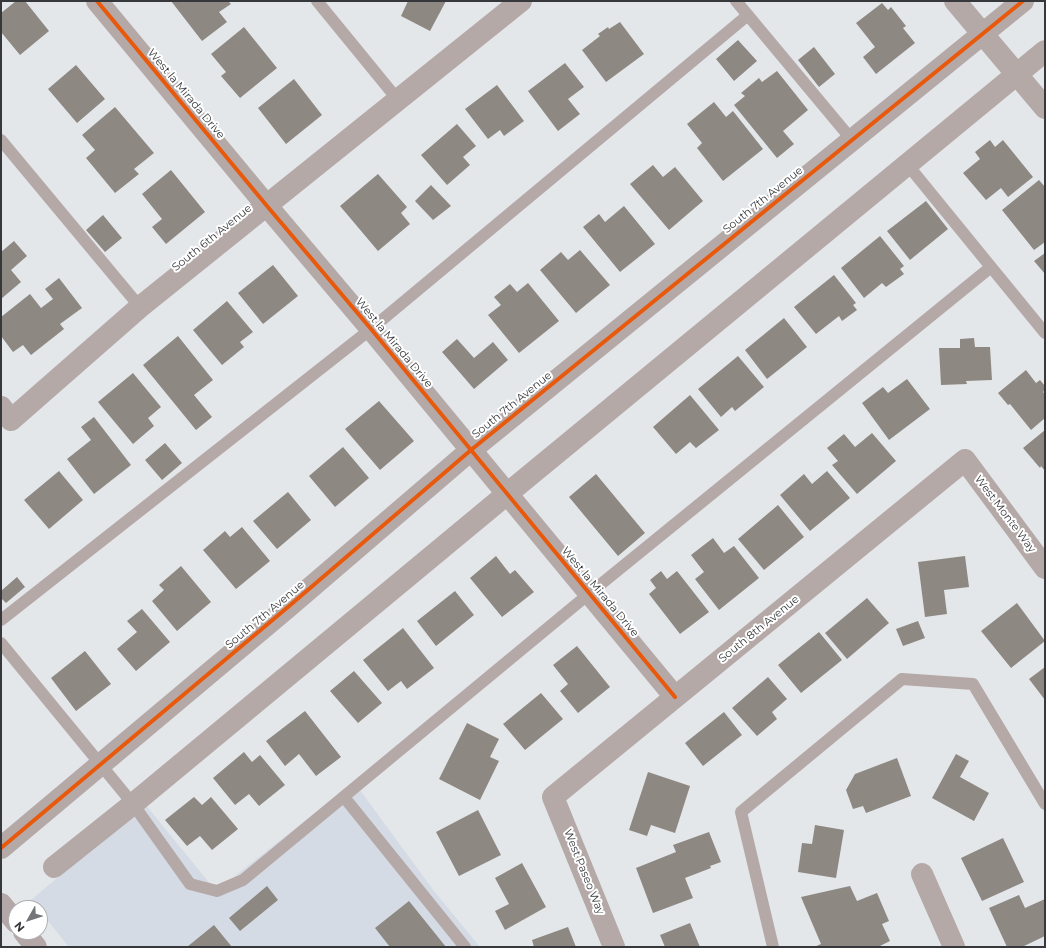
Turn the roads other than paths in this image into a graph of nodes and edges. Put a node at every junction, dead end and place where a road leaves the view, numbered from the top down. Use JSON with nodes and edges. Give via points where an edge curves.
{"nodes":[{"id":1,"x":97,"y":1,"type":"edge"},
{"id":2,"x":317,"y":1,"type":"edge"},
{"id":3,"x":521,"y":1,"type":"edge"},
{"id":4,"x":736,"y":1,"type":"edge"},
{"id":5,"x":955,"y":1,"type":"edge"},
{"id":6,"x":1023,"y":1,"type":"edge"},
{"id":7,"x":748,"y":15,"type":"junction"},
{"id":8,"x":982,"y":34,"type":"junction"},
{"id":9,"x":1045,"y":51,"type":"edge"},
{"id":10,"x":1017,"y":74,"type":"junction"},
{"id":11,"x":398,"y":100,"type":"junction"},
{"id":12,"x":1045,"y":108,"type":"edge"},
{"id":13,"x":1,"y":140,"type":"edge"},
{"id":14,"x":852,"y":140,"type":"junction"},
{"id":15,"x":907,"y":164,"type":"junction"},
{"id":16,"x":267,"y":206,"type":"junction"},
{"id":17,"x":991,"y":267,"type":"junction"},
{"id":18,"x":140,"y":308,"type":"junction"},
{"id":19,"x":371,"y":328,"type":"junction"},
{"id":20,"x":1045,"y":333,"type":"edge"},
{"id":21,"x":6,"y":413,"type":"edge"},
{"id":22,"x":471,"y":450,"type":"junction"},
{"id":23,"x":965,"y":460,"type":"joint"},
{"id":24,"x":506,"y":494,"type":"junction"},
{"id":25,"x":1045,"y":568,"type":"edge"},
{"id":26,"x":590,"y":593,"type":"junction"},
{"id":27,"x":1,"y":620,"type":"edge"},
{"id":28,"x":1,"y":643,"type":"edge"},
{"id":29,"x":675,"y":697,"type":"junction"},
{"id":30,"x":101,"y":764,"type":"junction"},
{"id":31,"x":344,"y":797,"type":"junction"},
{"id":32,"x":553,"y":798,"type":"joint"},
{"id":33,"x":133,"y":804,"type":"junction"},
{"id":34,"x":1045,"y":804,"type":"edge"},
{"id":35,"x":1,"y":848,"type":"edge"},
{"id":36,"x":54,"y":867,"type":"dead end"},
{"id":37,"x":922,"y":874,"type":"dead end"},
{"id":38,"x":1,"y":904,"type":"edge"},
{"id":39,"x":8,"y":912,"type":"edge"},
{"id":40,"x":465,"y":947,"type":"edge"},
{"id":41,"x":614,"y":947,"type":"edge"},
{"id":42,"x":773,"y":947,"type":"edge"},
{"id":43,"x":954,"y":947,"type":"edge"}],
"edges":[{"from":1,"to":16,"type":"street","name":"West la Mirada Drive"},
{"from":2,"to":11,"type":"lane"},
{"from":3,"to":11,"type":"street","name":"South 6th Avenue"},
{"from":4,"to":7,"type":"lane"},
{"from":5,"to":8,"type":"street"},
{"from":6,"to":8,"type":"street","name":"South 7th Avenue"},
{"from":7,"to":14,"type":"lane"},
{"from":7,"to":19,"type":"lane"},
{"from":8,"to":10,"type":"street"},
{"from":8,"to":14,"type":"street","name":"South 7th Avenue"},
{"from":9,"to":10,"type":"street"},
{"from":10,"to":12,"type":"street"},
{"from":10,"to":15,"type":"street"},
{"from":11,"to":16,"type":"street","name":"South 6th Avenue"},
{"from":13,"to":18,"type":"lane"},
{"from":14,"to":22,"type":"street","name":"South 7th Avenue"},
{"from":15,"to":17,"type":"lane"},
{"from":15,"to":24,"type":"street"},
{"from":16,"to":18,"type":"street","name":"South 6th Avenue"},
{"from":16,"to":19,"type":"street","name":"West la Mirada Drive"},
{"from":17,"to":20,"type":"lane"},
{"from":17,"to":26,"type":"lane"},
{"from":18,"to":21,"type":"street","name":"South 6th Avenue"},
{"from":19,"to":22,"type":"street","name":"West la Mirada Drive"},
{"from":19,"to":27,"type":"lane"},
{"from":22,"to":24,"type":"street","name":"West la Mirada Drive"},
{"from":22,"to":30,"type":"street","name":"South 7th Avenue"},
{"from":23,"to":25,"type":"street","name":"West Monte Way"},
{"from":23,"to":29,"type":"street","name":"South 8th Avenue"},
{"from":24,"to":26,"type":"street","name":"West la Mirada Drive"},
{"from":24,"to":33,"type":"street"},
{"from":26,"to":29,"type":"street","name":"West la Mirada Drive"},
{"from":26,"to":31,"type":"lane"},
{"from":28,"to":30,"type":"lane"},
{"from":29,"to":32,"type":"street","name":"South 8th Avenue"},
{"from":30,"to":33,"type":"lane"},
{"from":30,"to":35,"type":"street","name":"South 7th Avenue"},
{"from":31,"to":33,"type":"lane","via":[[243,880],[216,891],[190,884]]},
{"from":31,"to":40,"type":"lane"},
{"from":32,"to":41,"type":"street","name":"West Paseo Way"},
{"from":33,"to":36,"type":"street"},
{"from":34,"to":42,"type":"lane","via":[[972,684],[902,679],[741,812]]},
{"from":37,"to":43,"type":"street"},
{"from":38,"to":39,"type":"main road"}]}
